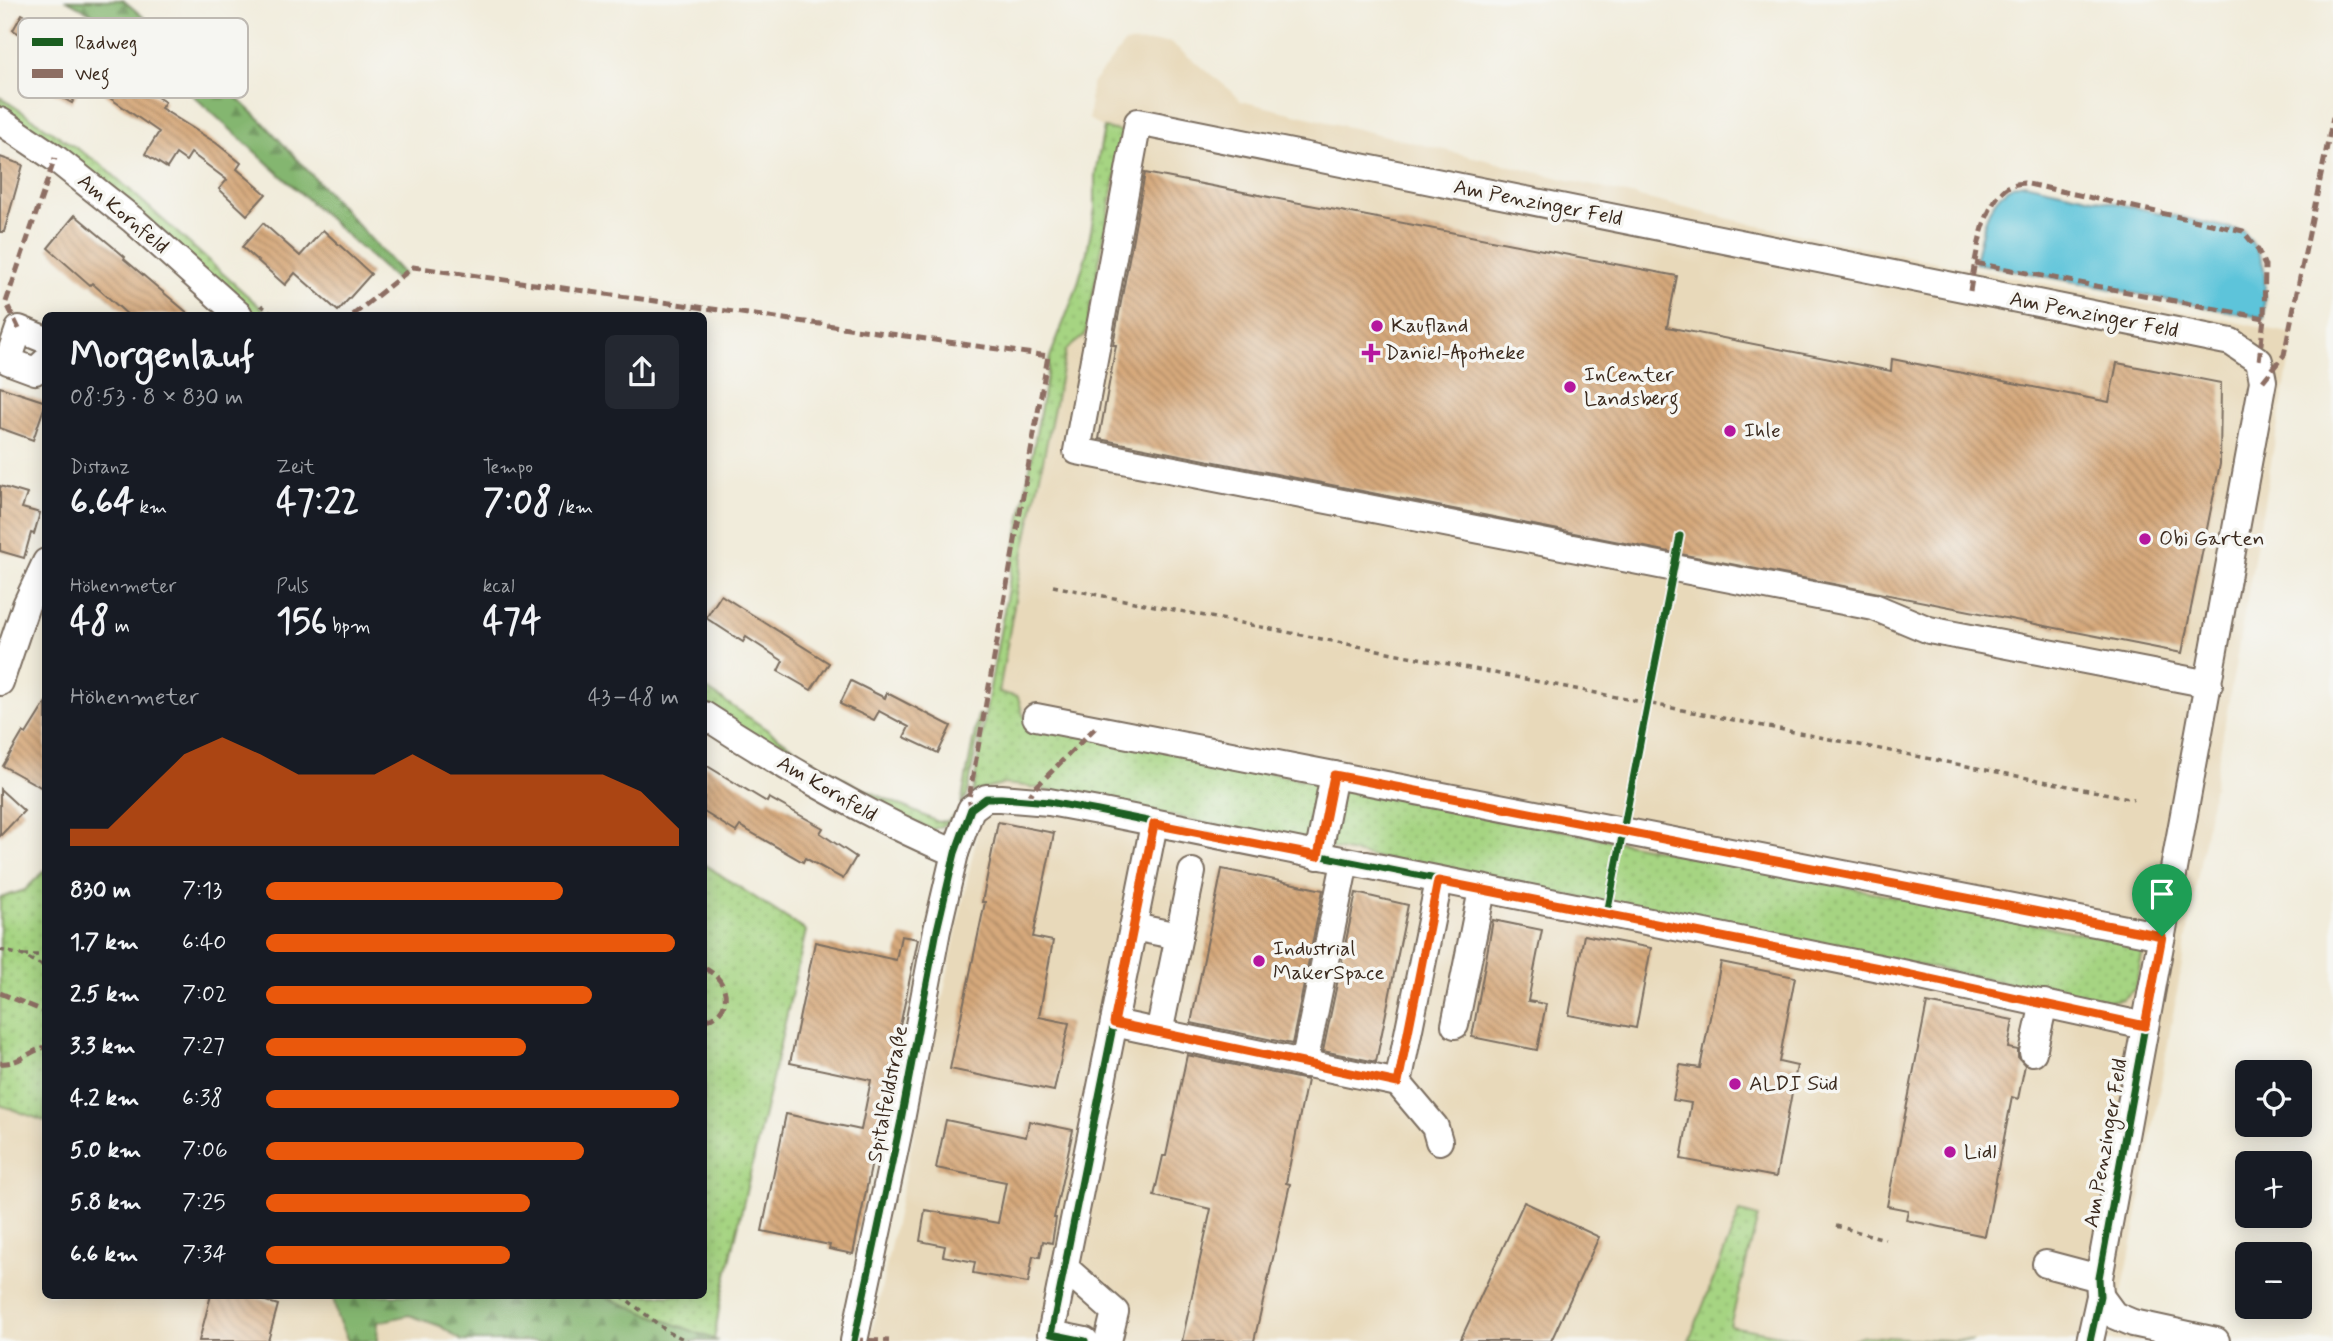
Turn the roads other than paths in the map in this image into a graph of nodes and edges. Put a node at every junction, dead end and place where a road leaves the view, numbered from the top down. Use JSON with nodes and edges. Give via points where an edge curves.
{"nodes":[{"id":1,"x":0,"y":121,"type":"edge"},
{"id":2,"x":236,"y":312,"type":"edge"},
{"id":3,"x":42,"y":338,"type":"edge"},
{"id":4,"x":42,"y":365,"type":"edge"},
{"id":5,"x":42,"y":571,"type":"edge"},
{"id":6,"x":0,"y":682,"type":"edge"},
{"id":7,"x":2209,"y":684,"type":"junction"},
{"id":8,"x":707,"y":717,"type":"edge"},
{"id":9,"x":1037,"y":717,"type":"dead end"},
{"id":10,"x":1334,"y":775,"type":"junction"},
{"id":11,"x":1154,"y":824,"type":"junction"},
{"id":12,"x":955,"y":853,"type":"junction"},
{"id":13,"x":1318,"y":856,"type":"junction"},
{"id":14,"x":1345,"y":862,"type":"junction"},
{"id":15,"x":1192,"y":872,"type":"dead end"},
{"id":16,"x":1438,"y":881,"type":"junction"},
{"id":17,"x":1482,"y":890,"type":"junction"},
{"id":18,"x":1133,"y":927,"type":"junction"},
{"id":19,"x":1179,"y":936,"type":"junction"},
{"id":20,"x":2162,"y":936,"type":"junction"},
{"id":21,"x":2044,"y":1003,"type":"junction"},
{"id":22,"x":1114,"y":1023,"type":"junction"},
{"id":23,"x":1455,"y":1024,"type":"dead end"},
{"id":24,"x":2145,"y":1026,"type":"junction"},
{"id":25,"x":1159,"y":1033,"type":"junction"},
{"id":26,"x":2033,"y":1052,"type":"dead end"},
{"id":27,"x":1304,"y":1064,"type":"junction"},
{"id":28,"x":1398,"y":1083,"type":"junction"},
{"id":29,"x":1439,"y":1141,"type":"dead end"},
{"id":30,"x":2046,"y":1265,"type":"dead end"},
{"id":31,"x":1065,"y":1268,"type":"junction"},
{"id":32,"x":2099,"y":1287,"type":"junction"},
{"id":33,"x":854,"y":1341,"type":"edge"},
{"id":34,"x":1085,"y":1341,"type":"edge"},
{"id":35,"x":1108,"y":1341,"type":"edge"},
{"id":36,"x":2090,"y":1341,"type":"edge"},
{"id":37,"x":2216,"y":1341,"type":"edge"}],
"edges":[{"from":1,"to":2,"type":"street","name":"Am Kornfeld","via":[[133,220]]},
{"from":3,"to":4,"type":"street","via":[[19,329],[8,361],[35,371]]},
{"from":5,"to":6,"type":"street"},
{"from":7,"to":7,"type":"street","name":"Am Penzinger Feld","via":[[2263,381],[2259,361],[2231,342],[1138,122],[1077,451],[1874,607],[1929,630]]},
{"from":7,"to":20,"type":"street","name":"Am Penzinger Feld"},
{"from":8,"to":12,"type":"street","name":"Am Kornfeld","via":[[825,790]]},
{"from":9,"to":10,"type":"street"},
{"from":10,"to":13,"type":"street"},
{"from":10,"to":20,"type":"street"},
{"from":11,"to":12,"type":"street","via":[[1049,802],[986,799],[971,809]]},
{"from":11,"to":13,"type":"street"},
{"from":11,"to":18,"type":"street"},
{"from":12,"to":33,"type":"street","name":"Spitalfeldstraße"},
{"from":13,"to":14,"type":"street"},
{"from":14,"to":16,"type":"street"},
{"from":14,"to":27,"type":"street"},
{"from":15,"to":19,"type":"street"},
{"from":16,"to":17,"type":"street"},
{"from":16,"to":28,"type":"street"},
{"from":17,"to":21,"type":"street"},
{"from":17,"to":23,"type":"street"},
{"from":18,"to":19,"type":"street"},
{"from":18,"to":22,"type":"street"},
{"from":19,"to":25,"type":"street"},
{"from":20,"to":24,"type":"street","name":"Am Penzinger Feld"},
{"from":21,"to":24,"type":"street"},
{"from":21,"to":26,"type":"street"},
{"from":22,"to":25,"type":"street"},
{"from":22,"to":31,"type":"street"},
{"from":24,"to":32,"type":"street","name":"Am Penzinger Feld"},
{"from":25,"to":27,"type":"street"},
{"from":27,"to":28,"type":"street"},
{"from":28,"to":29,"type":"street","via":[[1435,1127]]},
{"from":30,"to":32,"type":"street"},
{"from":31,"to":34,"type":"street","via":[[1051,1334]]},
{"from":31,"to":35,"type":"street","via":[[1115,1312]]},
{"from":32,"to":36,"type":"street","name":"Am Penzinger Feld"},
{"from":32,"to":37,"type":"street","via":[[2114,1315]]}]}
